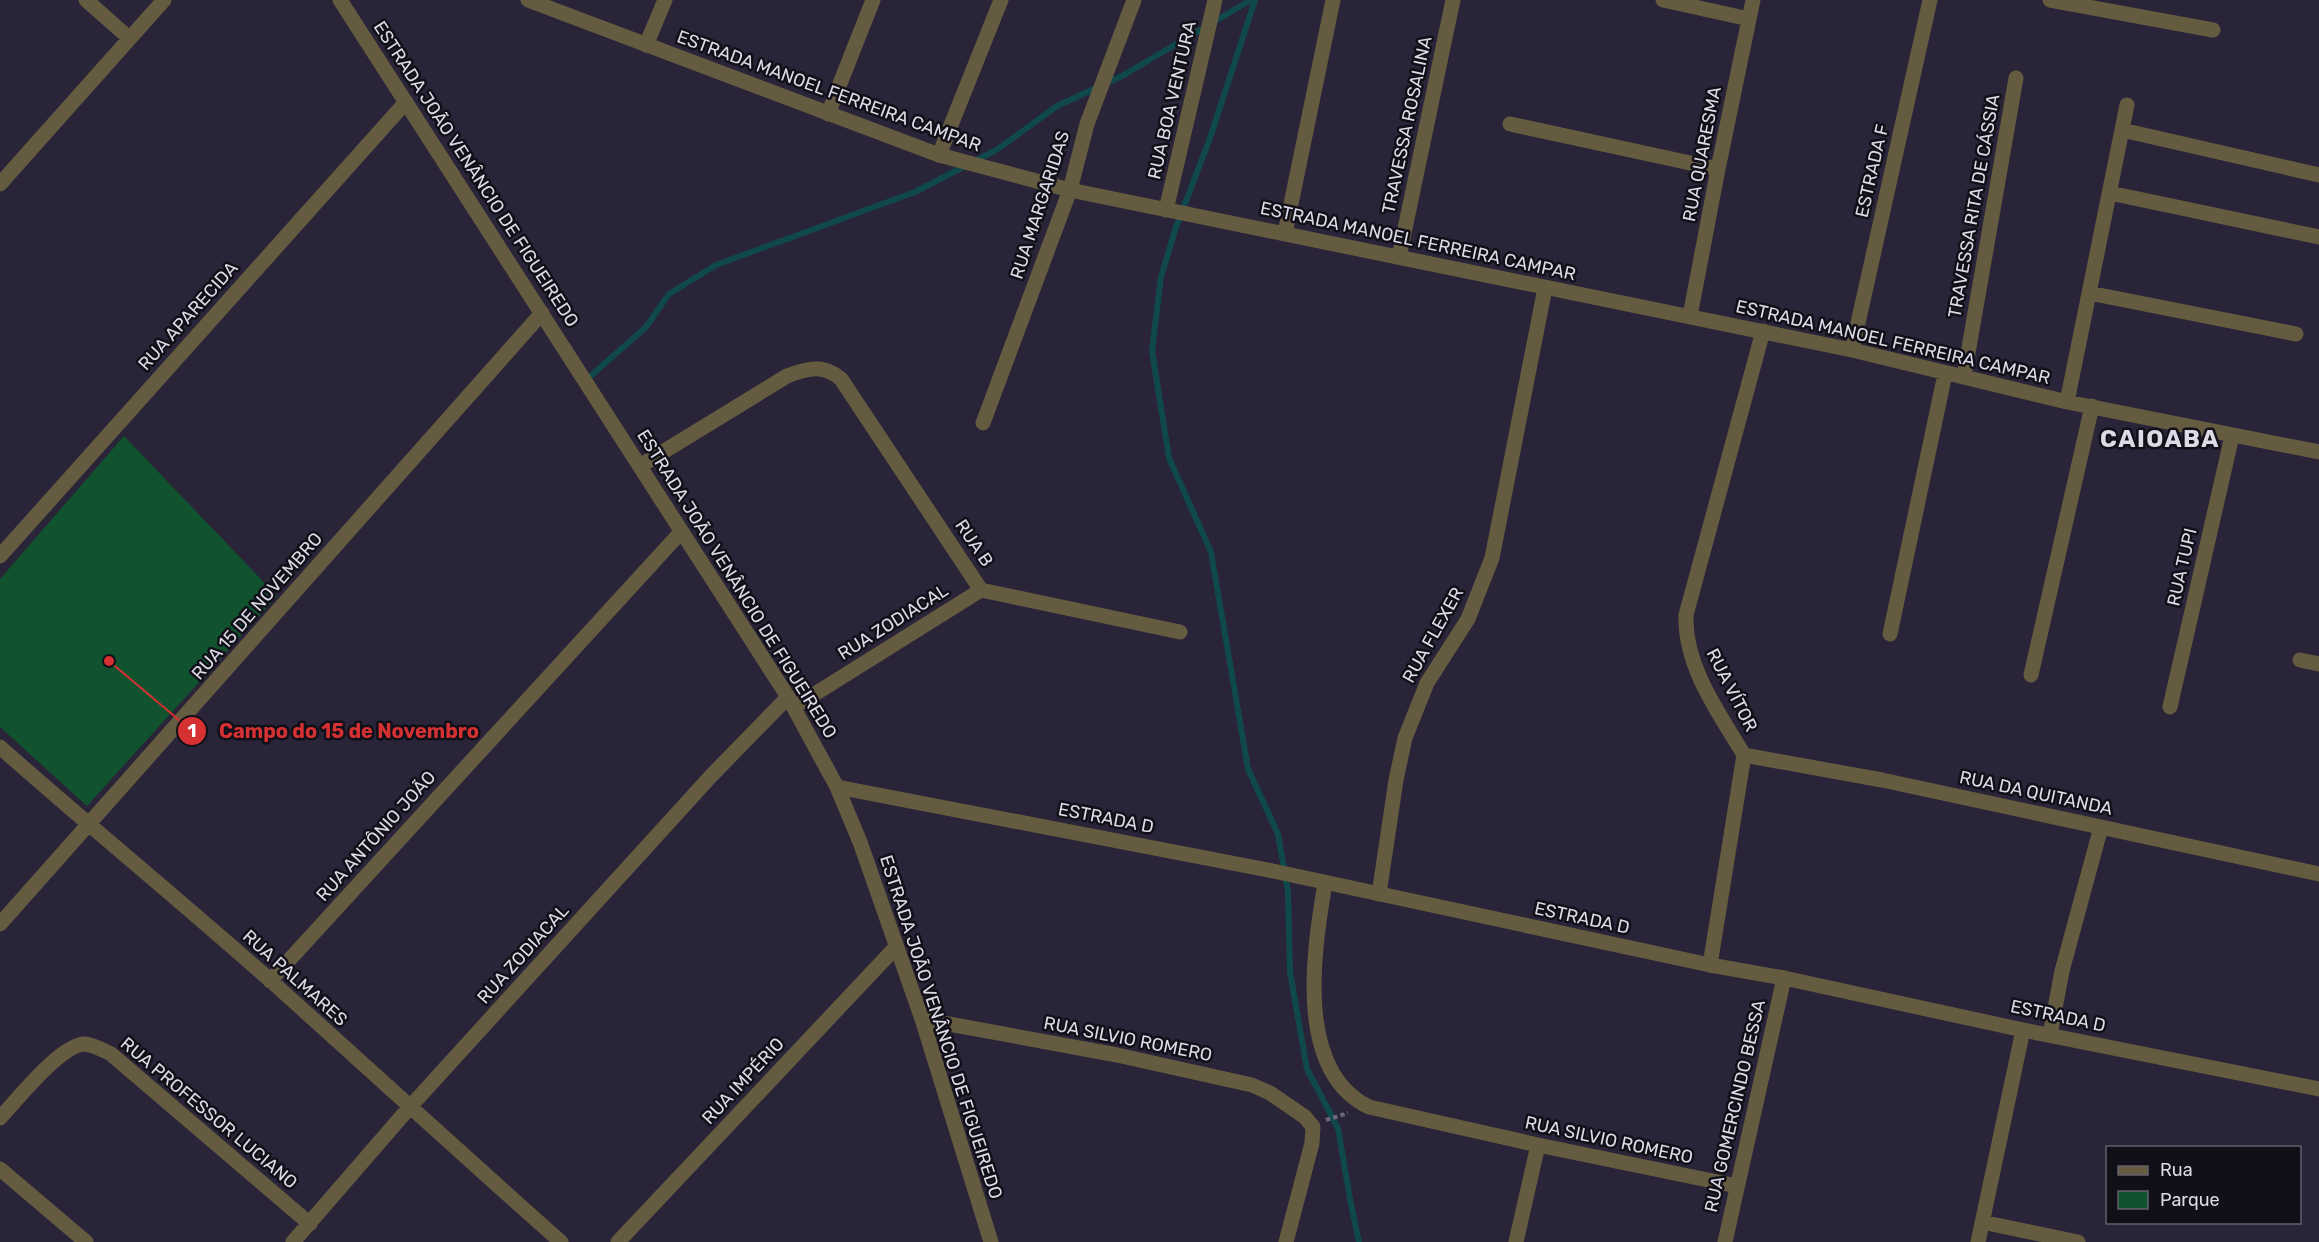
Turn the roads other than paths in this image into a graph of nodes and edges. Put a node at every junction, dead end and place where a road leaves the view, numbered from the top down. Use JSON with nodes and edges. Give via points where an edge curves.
{"nodes":[{"id":1,"x":86,"y":0,"type":"edge"},
{"id":2,"x":164,"y":0,"type":"edge"},
{"id":3,"x":340,"y":0,"type":"edge"},
{"id":4,"x":528,"y":0,"type":"edge"},
{"id":5,"x":665,"y":0,"type":"edge"},
{"id":6,"x":873,"y":0,"type":"edge"},
{"id":7,"x":1001,"y":0,"type":"edge"},
{"id":8,"x":1134,"y":0,"type":"edge"},
{"id":9,"x":1215,"y":0,"type":"edge"},
{"id":10,"x":1333,"y":0,"type":"edge"},
{"id":11,"x":1453,"y":0,"type":"edge"},
{"id":12,"x":1663,"y":0,"type":"edge"},
{"id":13,"x":1753,"y":0,"type":"edge"},
{"id":14,"x":1930,"y":0,"type":"edge"},
{"id":15,"x":2050,"y":0,"type":"edge"},
{"id":16,"x":1749,"y":19,"type":"junction"},
{"id":17,"x":2213,"y":30,"type":"dead end"},
{"id":18,"x":129,"y":38,"type":"junction"},
{"id":19,"x":646,"y":45,"type":"junction"},
{"id":20,"x":2016,"y":78,"type":"dead end"},
{"id":21,"x":406,"y":102,"type":"junction"},
{"id":22,"x":2127,"y":105,"type":"dead end"},
{"id":23,"x":828,"y":114,"type":"junction"},
{"id":24,"x":1510,"y":124,"type":"dead end"},
{"id":25,"x":2122,"y":130,"type":"junction"},
{"id":26,"x":942,"y":156,"type":"junction"},
{"id":27,"x":1718,"y":169,"type":"junction"},
{"id":28,"x":2319,"y":175,"type":"edge"},
{"id":29,"x":0,"y":184,"type":"edge"},
{"id":30,"x":1070,"y":190,"type":"junction"},
{"id":31,"x":2110,"y":193,"type":"junction"},
{"id":32,"x":1166,"y":210,"type":"junction"},
{"id":33,"x":1286,"y":233,"type":"junction"},
{"id":34,"x":2319,"y":237,"type":"edge"},
{"id":35,"x":1399,"y":257,"type":"junction"},
{"id":36,"x":1545,"y":288,"type":"junction"},
{"id":37,"x":2089,"y":293,"type":"junction"},
{"id":38,"x":542,"y":313,"type":"junction"},
{"id":39,"x":1690,"y":316,"type":"junction"},
{"id":40,"x":1763,"y":331,"type":"junction"},
{"id":41,"x":2296,"y":334,"type":"dead end"},
{"id":42,"x":1852,"y":350,"type":"junction"},
{"id":43,"x":1945,"y":374,"type":"junction"},
{"id":44,"x":1964,"y":376,"type":"junction"},
{"id":45,"x":2067,"y":402,"type":"junction"},
{"id":46,"x":2092,"y":406,"type":"junction"},
{"id":47,"x":983,"y":423,"type":"dead end"},
{"id":48,"x":2232,"y":436,"type":"junction"},
{"id":49,"x":2319,"y":452,"type":"edge"},
{"id":50,"x":640,"y":466,"type":"junction"},
{"id":51,"x":681,"y":532,"type":"junction"},
{"id":52,"x":0,"y":556,"type":"edge"},
{"id":53,"x":981,"y":590,"type":"junction"},
{"id":54,"x":1180,"y":632,"type":"dead end"},
{"id":55,"x":1890,"y":634,"type":"dead end"},
{"id":56,"x":2300,"y":660,"type":"dead end"},
{"id":57,"x":2319,"y":664,"type":"edge"},
{"id":58,"x":2031,"y":675,"type":"dead end"},
{"id":59,"x":791,"y":702,"type":"junction"},
{"id":60,"x":2170,"y":707,"type":"dead end"},
{"id":61,"x":0,"y":747,"type":"edge"},
{"id":62,"x":1744,"y":755,"type":"junction"},
{"id":63,"x":837,"y":786,"type":"junction"},
{"id":64,"x":89,"y":826,"type":"junction"},
{"id":65,"x":2101,"y":827,"type":"junction"},
{"id":66,"x":2319,"y":874,"type":"edge"},
{"id":67,"x":1318,"y":882,"type":"junction"},
{"id":68,"x":1379,"y":894,"type":"junction"},
{"id":69,"x":0,"y":924,"type":"edge"},
{"id":70,"x":896,"y":947,"type":"junction"},
{"id":71,"x":1710,"y":965,"type":"junction"},
{"id":72,"x":1784,"y":978,"type":"junction"},
{"id":73,"x":270,"y":981,"type":"junction"},
{"id":74,"x":922,"y":1019,"type":"junction"},
{"id":75,"x":2023,"y":1029,"type":"junction"},
{"id":76,"x":2050,"y":1035,"type":"junction"},
{"id":77,"x":2319,"y":1089,"type":"edge"},
{"id":78,"x":409,"y":1108,"type":"junction"},
{"id":79,"x":0,"y":1118,"type":"edge"},
{"id":80,"x":1538,"y":1145,"type":"junction"},
{"id":81,"x":0,"y":1170,"type":"edge"},
{"id":82,"x":1737,"y":1186,"type":"junction"},
{"id":83,"x":1982,"y":1222,"type":"junction"},
{"id":84,"x":309,"y":1224,"type":"junction"},
{"id":85,"x":86,"y":1242,"type":"edge"},
{"id":86,"x":293,"y":1242,"type":"edge"},
{"id":87,"x":561,"y":1242,"type":"edge"},
{"id":88,"x":618,"y":1242,"type":"edge"},
{"id":89,"x":991,"y":1242,"type":"edge"},
{"id":90,"x":1286,"y":1242,"type":"edge"},
{"id":91,"x":1516,"y":1242,"type":"edge"},
{"id":92,"x":1725,"y":1242,"type":"edge"},
{"id":93,"x":1978,"y":1242,"type":"edge"},
{"id":94,"x":2078,"y":1242,"type":"edge"}],
"edges":[{"from":1,"to":18,"type":"street"},
{"from":2,"to":18,"type":"street"},
{"from":3,"to":21,"type":"street","name":"ESTRADA JOÃO VENÂNCIO DE FIGUEIREDO"},
{"from":4,"to":19,"type":"street","name":"ESTRADA MANOEL FERREIRA CAMPAR"},
{"from":5,"to":19,"type":"street"},
{"from":6,"to":23,"type":"street"},
{"from":7,"to":26,"type":"street"},
{"from":8,"to":30,"type":"street","name":"RUA MARGARIDAS","via":[[1087,124]]},
{"from":9,"to":32,"type":"street","name":"RUA BOA VENTURA"},
{"from":10,"to":33,"type":"street"},
{"from":11,"to":35,"type":"street","name":"TRAVESSA ROSALINA"},
{"from":12,"to":16,"type":"street"},
{"from":13,"to":16,"type":"street","name":"RUA QUARESMA"},
{"from":14,"to":42,"type":"street","name":"ESTRADA F"},
{"from":15,"to":17,"type":"street"},
{"from":16,"to":27,"type":"street","name":"RUA QUARESMA"},
{"from":18,"to":29,"type":"street"},
{"from":19,"to":23,"type":"street","name":"ESTRADA MANOEL FERREIRA CAMPAR"},
{"from":20,"to":44,"type":"street","name":"TRAVESSA RITA DE CÁSSIA"},
{"from":21,"to":38,"type":"street","name":"ESTRADA JOÃO VENÂNCIO DE FIGUEIREDO"},
{"from":21,"to":52,"type":"street","name":"RUA APARECIDA"},
{"from":22,"to":25,"type":"street"},
{"from":23,"to":26,"type":"street","name":"ESTRADA MANOEL FERREIRA CAMPAR"},
{"from":24,"to":27,"type":"street"},
{"from":25,"to":28,"type":"street"},
{"from":25,"to":31,"type":"street"},
{"from":26,"to":30,"type":"street","name":"ESTRADA MANOEL FERREIRA CAMPAR"},
{"from":27,"to":39,"type":"street","name":"RUA QUARESMA"},
{"from":30,"to":32,"type":"street","name":"ESTRADA MANOEL FERREIRA CAMPAR"},
{"from":30,"to":47,"type":"street","name":"RUA MARGARIDAS"},
{"from":31,"to":34,"type":"street"},
{"from":31,"to":37,"type":"street"},
{"from":32,"to":33,"type":"street","name":"ESTRADA MANOEL FERREIRA CAMPAR"},
{"from":33,"to":35,"type":"street","name":"ESTRADA MANOEL FERREIRA CAMPAR"},
{"from":35,"to":36,"type":"street","name":"ESTRADA MANOEL FERREIRA CAMPAR"},
{"from":36,"to":39,"type":"street","name":"ESTRADA MANOEL FERREIRA CAMPAR"},
{"from":36,"to":68,"type":"street","name":"RUA FLEXER","via":[[1492,558],[1468,619],[1426,682],[1405,738]]},
{"from":37,"to":41,"type":"street"},
{"from":37,"to":45,"type":"street"},
{"from":38,"to":50,"type":"street","name":"ESTRADA JOÃO VENÂNCIO DE FIGUEIREDO"},
{"from":38,"to":64,"type":"street","name":"RUA 15 DE NOVEMBRO"},
{"from":39,"to":40,"type":"street","name":"ESTRADA MANOEL FERREIRA CAMPAR"},
{"from":40,"to":42,"type":"street","name":"ESTRADA MANOEL FERREIRA CAMPAR"},
{"from":40,"to":62,"type":"street","name":"RUA VÍTOR","via":[[1686,622],[1692,659]]},
{"from":42,"to":43,"type":"street","name":"ESTRADA MANOEL FERREIRA CAMPAR"},
{"from":43,"to":44,"type":"street","name":"ESTRADA MANOEL FERREIRA CAMPAR"},
{"from":43,"to":55,"type":"street"},
{"from":44,"to":45,"type":"street","name":"ESTRADA MANOEL FERREIRA CAMPAR"},
{"from":45,"to":46,"type":"street","name":"ESTRADA MANOEL FERREIRA CAMPAR"},
{"from":46,"to":48,"type":"street","name":"ESTRADA MANOEL FERREIRA CAMPAR"},
{"from":46,"to":58,"type":"street"},
{"from":48,"to":49,"type":"street","name":"ESTRADA MANOEL FERREIRA CAMPAR"},
{"from":48,"to":60,"type":"street","name":"RUA TUPI"},
{"from":50,"to":51,"type":"street","name":"ESTRADA JOÃO VENÂNCIO DE FIGUEIREDO"},
{"from":50,"to":53,"type":"street","name":"RUA B","via":[[787,376],[822,368],[841,379]]},
{"from":51,"to":59,"type":"street","name":"ESTRADA JOÃO VENÂNCIO DE FIGUEIREDO"},
{"from":51,"to":73,"type":"street","name":"RUA ANTÔNIO JOÃO"},
{"from":53,"to":54,"type":"street","name":"RUA B"},
{"from":53,"to":59,"type":"street","name":"RUA ZODIACAL"},
{"from":56,"to":57,"type":"street"},
{"from":59,"to":63,"type":"street","name":"ESTRADA JOÃO VENÂNCIO DE FIGUEIREDO"},
{"from":59,"to":78,"type":"street","name":"RUA ZODIACAL","via":[[711,776]]},
{"from":61,"to":64,"type":"street","name":"RUA PALMARES"},
{"from":62,"to":65,"type":"street","name":"RUA DA QUITANDA"},
{"from":62,"to":71,"type":"street","name":"RUA VÍTOR"},
{"from":63,"to":67,"type":"street","name":"ESTRADA D"},
{"from":63,"to":70,"type":"street","name":"ESTRADA JOÃO VENÂNCIO DE FIGUEIREDO"},
{"from":64,"to":69,"type":"street","name":"RUA 15 DE NOVEMBRO"},
{"from":64,"to":73,"type":"street","name":"RUA PALMARES"},
{"from":65,"to":66,"type":"street","name":"RUA DA QUITANDA"},
{"from":65,"to":76,"type":"street","via":[[2062,971]]},
{"from":67,"to":68,"type":"street","name":"ESTRADA D"},
{"from":67,"to":80,"type":"street","name":"RUA SILVIO ROMERO","via":[[1314,959],[1318,1030],[1334,1074],[1353,1100],[1369,1107]]},
{"from":68,"to":71,"type":"street","name":"ESTRADA D"},
{"from":70,"to":74,"type":"street","name":"ESTRADA JOÃO VENÂNCIO DE FIGUEIREDO"},
{"from":70,"to":88,"type":"street","name":"RUA IMPÉRIO"},
{"from":71,"to":72,"type":"street","name":"ESTRADA D"},
{"from":72,"to":75,"type":"street","name":"ESTRADA D"},
{"from":72,"to":82,"type":"street","name":"RUA GOMERCINDO BESSA"},
{"from":73,"to":78,"type":"street","name":"RUA PALMARES"},
{"from":74,"to":89,"type":"street","name":"ESTRADA JOÃO VENÂNCIO DE FIGUEIREDO"},
{"from":74,"to":90,"type":"street","name":"RUA SILVIO ROMERO","via":[[1252,1085],[1291,1106],[1317,1124]]},
{"from":75,"to":76,"type":"street","name":"ESTRADA D"},
{"from":75,"to":83,"type":"street"},
{"from":76,"to":77,"type":"street","name":"ESTRADA D"},
{"from":78,"to":84,"type":"street","name":"RUA ZODIACAL"},
{"from":78,"to":87,"type":"street","name":"RUA PALMARES"},
{"from":79,"to":84,"type":"street","name":"RUA PROFESSOR LUCIANO","via":[[62,1053],[83,1044],[95,1046],[111,1054]]},
{"from":80,"to":82,"type":"street","name":"RUA SILVIO ROMERO"},
{"from":80,"to":91,"type":"street"},
{"from":81,"to":85,"type":"street"},
{"from":82,"to":92,"type":"street","name":"RUA GOMERCINDO BESSA"},
{"from":83,"to":93,"type":"street"},
{"from":83,"to":94,"type":"street"},
{"from":84,"to":86,"type":"street","name":"RUA ZODIACAL"}]}
